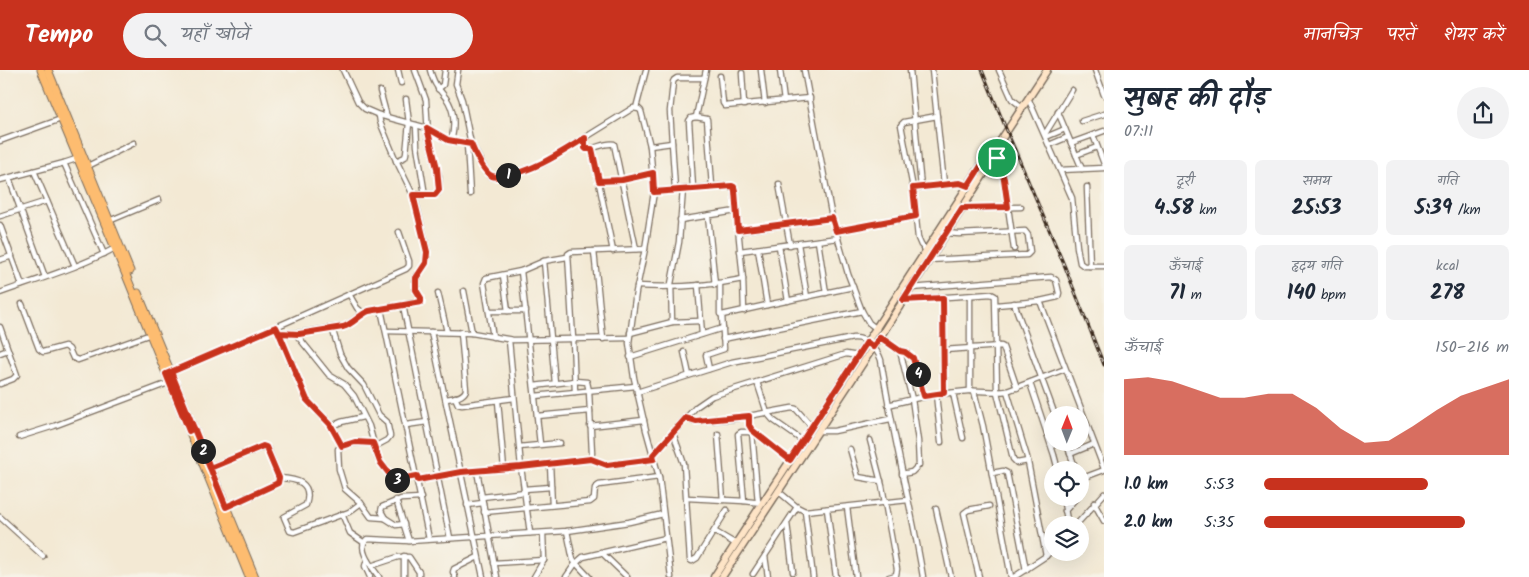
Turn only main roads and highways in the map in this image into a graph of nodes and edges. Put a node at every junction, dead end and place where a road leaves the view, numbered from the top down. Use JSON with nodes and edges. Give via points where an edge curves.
{"nodes":[{"id":1,"x":41,"y":70,"type":"edge"},
{"id":2,"x":1047,"y":70,"type":"edge"},
{"id":3,"x":47,"y":75,"type":"edge"},
{"id":4,"x":994,"y":152,"type":"junction"},
{"id":5,"x":80,"y":158,"type":"junction"},
{"id":6,"x":118,"y":247,"type":"junction"},
{"id":7,"x":925,"y":258,"type":"junction"},
{"id":8,"x":168,"y":373,"type":"junction"},
{"id":9,"x":816,"y":429,"type":"junction"},
{"id":10,"x":192,"y":430,"type":"junction"},
{"id":11,"x":725,"y":576,"type":"edge"},
{"id":12,"x":249,"y":577,"type":"edge"},
{"id":13,"x":255,"y":577,"type":"edge"},
{"id":14,"x":714,"y":577,"type":"edge"}],
"edges":[{"from":1,"to":3,"type":"main road"},
{"from":2,"to":4,"type":"main road"},
{"from":3,"to":5,"type":"main road"},
{"from":3,"to":5,"type":"main road"},
{"from":4,"to":7,"type":"main road","via":[[991,163],[946,233]]},
{"from":4,"to":7,"type":"main road","via":[[986,158],[926,250]]},
{"from":5,"to":6,"type":"main road"},
{"from":5,"to":6,"type":"main road","via":[[110,221]]},
{"from":6,"to":8,"type":"main road"},
{"from":6,"to":8,"type":"main road"},
{"from":7,"to":9,"type":"main road","via":[[858,356]]},
{"from":7,"to":9,"type":"main road","via":[[912,288]]},
{"from":8,"to":10,"type":"main road"},
{"from":9,"to":11,"type":"main road"},
{"from":9,"to":14,"type":"main road","via":[[803,442],[760,503]]},
{"from":10,"to":12,"type":"main road"},
{"from":10,"to":13,"type":"main road"}]}
